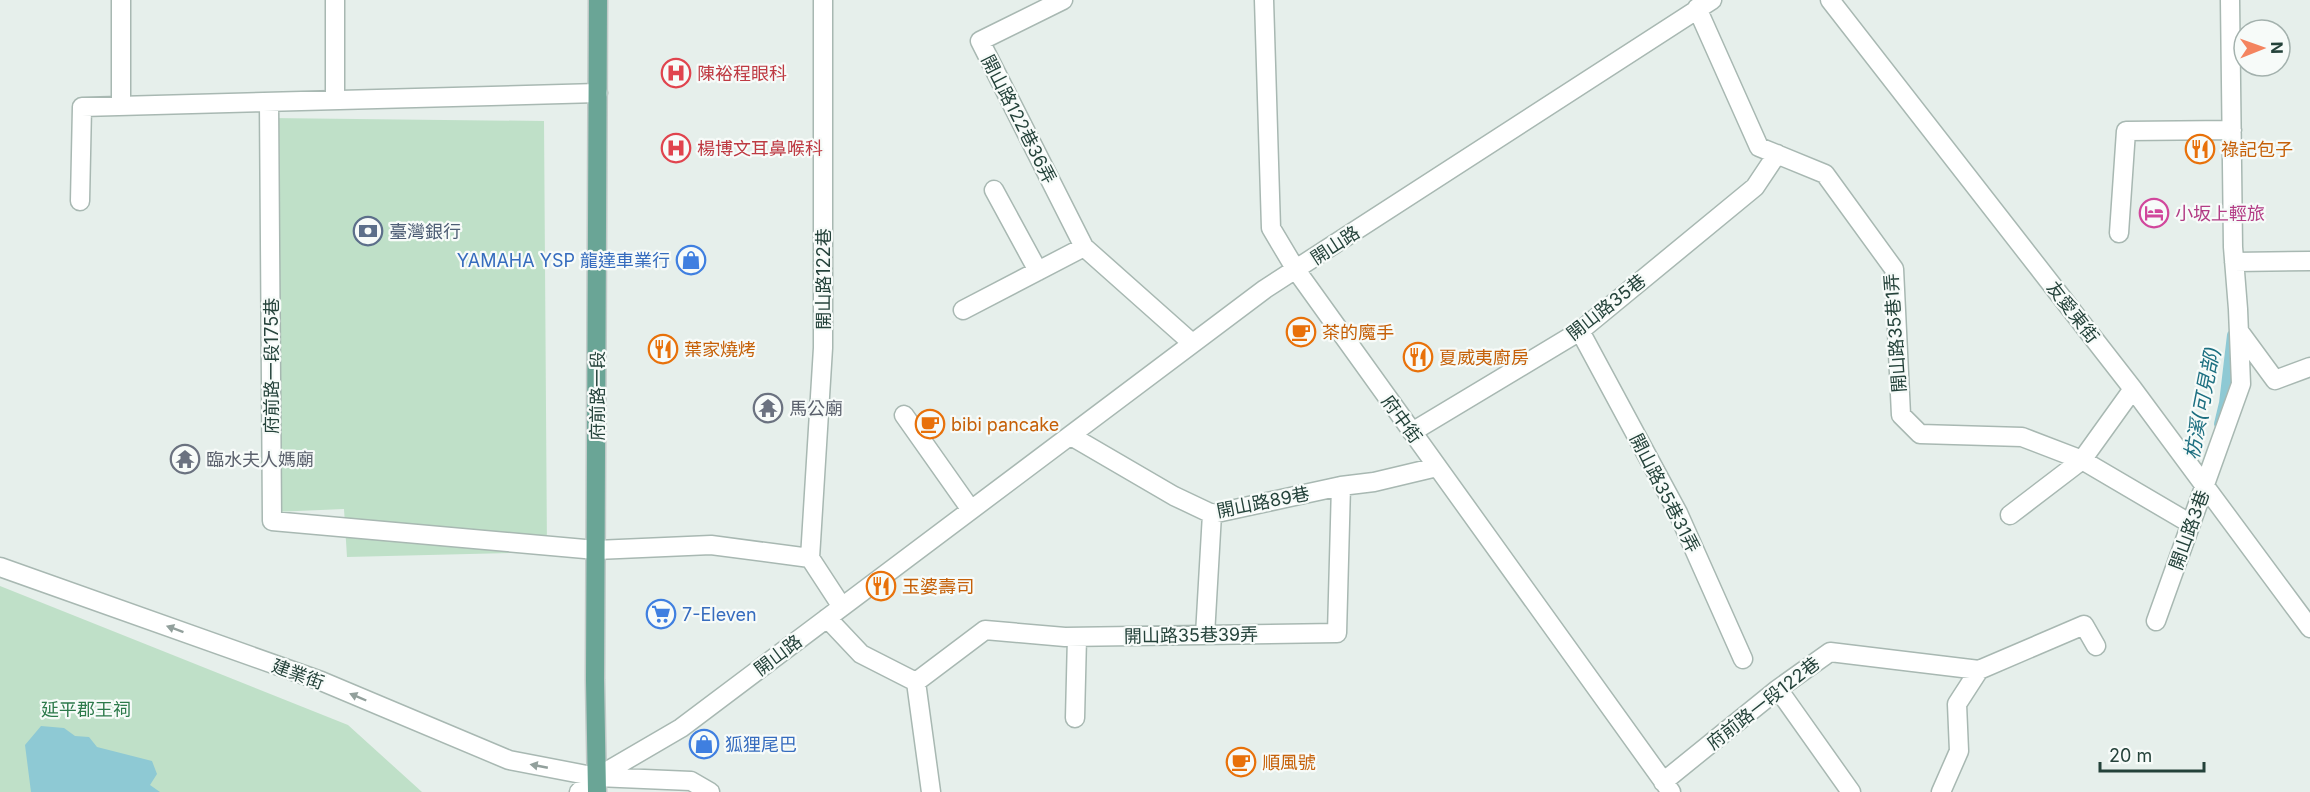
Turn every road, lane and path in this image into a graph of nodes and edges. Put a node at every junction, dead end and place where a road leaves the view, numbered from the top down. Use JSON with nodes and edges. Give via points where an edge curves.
{"nodes":[{"id":1,"x":121,"y":0,"type":"edge"},
{"id":2,"x":335,"y":0,"type":"edge"},
{"id":3,"x":598,"y":0,"type":"edge"},
{"id":4,"x":823,"y":0,"type":"edge"},
{"id":5,"x":1063,"y":0,"type":"edge"},
{"id":6,"x":1264,"y":0,"type":"edge"},
{"id":7,"x":1830,"y":0,"type":"edge"},
{"id":8,"x":2230,"y":0,"type":"edge"},
{"id":9,"x":1705,"y":4,"type":"edge"},
{"id":10,"x":598,"y":93,"type":"junction"},
{"id":11,"x":335,"y":100,"type":"junction"},
{"id":12,"x":269,"y":102,"type":"junction"},
{"id":13,"x":121,"y":106,"type":"junction"},
{"id":14,"x":2232,"y":130,"type":"junction"},
{"id":15,"x":1777,"y":154,"type":"junction"},
{"id":16,"x":994,"y":190,"type":"dead end"},
{"id":17,"x":80,"y":201,"type":"dead end"},
{"id":18,"x":2119,"y":233,"type":"dead end"},
{"id":19,"x":1084,"y":247,"type":"junction"},
{"id":20,"x":2310,"y":261,"type":"edge"},
{"id":21,"x":2234,"y":262,"type":"junction"},
{"id":22,"x":1296,"y":270,"type":"junction"},
{"id":23,"x":1038,"y":271,"type":"junction"},
{"id":24,"x":963,"y":310,"type":"dead end"},
{"id":25,"x":1580,"y":331,"type":"junction"},
{"id":26,"x":2239,"y":331,"type":"junction"},
{"id":27,"x":1192,"y":343,"type":"junction"},
{"id":28,"x":2310,"y":367,"type":"edge"},
{"id":29,"x":2133,"y":389,"type":"junction"},
{"id":30,"x":904,"y":415,"type":"dead end"},
{"id":31,"x":1412,"y":432,"type":"junction"},
{"id":32,"x":1071,"y":436,"type":"junction"},
{"id":33,"x":2082,"y":460,"type":"junction"},
{"id":34,"x":1437,"y":467,"type":"junction"},
{"id":35,"x":2205,"y":485,"type":"junction"},
{"id":36,"x":1341,"y":486,"type":"junction"},
{"id":37,"x":971,"y":510,"type":"junction"},
{"id":38,"x":1212,"y":514,"type":"junction"},
{"id":39,"x":2010,"y":515,"type":"dead end"},
{"id":40,"x":2191,"y":524,"type":"junction"},
{"id":41,"x":596,"y":550,"type":"junction"},
{"id":42,"x":810,"y":558,"type":"junction"},
{"id":43,"x":0,"y":567,"type":"edge"},
{"id":44,"x":834,"y":613,"type":"junction"},
{"id":45,"x":2156,"y":621,"type":"dead end"},
{"id":46,"x":2310,"y":628,"type":"edge"},
{"id":47,"x":1204,"y":635,"type":"junction"},
{"id":48,"x":1077,"y":637,"type":"junction"},
{"id":49,"x":2096,"y":646,"type":"dead end"},
{"id":50,"x":1743,"y":659,"type":"dead end"},
{"id":51,"x":1978,"y":670,"type":"junction"},
{"id":52,"x":916,"y":682,"type":"junction"},
{"id":53,"x":1778,"y":690,"type":"junction"},
{"id":54,"x":1075,"y":718,"type":"dead end"},
{"id":55,"x":597,"y":785,"type":"edge"},
{"id":56,"x":1667,"y":787,"type":"edge"},
{"id":57,"x":579,"y":792,"type":"edge"},
{"id":58,"x":710,"y":792,"type":"edge"},
{"id":59,"x":931,"y":792,"type":"edge"},
{"id":60,"x":1851,"y":792,"type":"edge"},
{"id":61,"x":1941,"y":792,"type":"edge"}],
"edges":[{"from":1,"to":13,"type":"street"},
{"from":2,"to":11,"type":"street"},
{"from":3,"to":10,"type":"main road","name":"府前路一段"},
{"from":4,"to":42,"type":"street","name":"開山路122巷","via":[[823,348]]},
{"from":5,"to":19,"type":"street","name":"開山路122巷36弄","via":[[980,41]]},
{"from":6,"to":22,"type":"street","name":"府中街","via":[[1271,228]]},
{"from":7,"to":29,"type":"street","name":"友愛東街"},
{"from":8,"to":14,"type":"street","name":"開山路3巷"},
{"from":9,"to":15,"type":"street","name":"開山路35巷1弄","via":[[1759,147]]},
{"from":9,"to":22,"type":"street","name":"開山路"},
{"from":10,"to":11,"type":"street"},
{"from":10,"to":41,"type":"main road","name":"府前路一段"},
{"from":11,"to":12,"type":"street"},
{"from":12,"to":13,"type":"street"},
{"from":12,"to":41,"type":"street","name":"府前路一段175巷","via":[[272,521]]},
{"from":13,"to":17,"type":"street","via":[[82,107]]},
{"from":14,"to":18,"type":"street","via":[[2126,130]]},
{"from":14,"to":21,"type":"street","name":"開山路3巷"},
{"from":15,"to":25,"type":"street","name":"開山路35巷","via":[[1755,187]]},
{"from":15,"to":33,"type":"street","name":"開山路35巷1弄","via":[[1825,174],[1894,269],[1901,415],[1920,434],[2022,437]]},
{"from":16,"to":23,"type":"street"},
{"from":19,"to":23,"type":"street"},
{"from":19,"to":27,"type":"street","name":"開山路122巷36弄"},
{"from":20,"to":21,"type":"street"},
{"from":21,"to":26,"type":"street","name":"開山路3巷"},
{"from":22,"to":27,"type":"street","name":"開山路"},
{"from":22,"to":31,"type":"street","name":"府中街"},
{"from":23,"to":24,"type":"street"},
{"from":25,"to":31,"type":"street","name":"開山路35巷"},
{"from":25,"to":50,"type":"street","name":"開山路35巷31弄","via":[[1677,513]]},
{"from":26,"to":28,"type":"street","via":[[2275,380]]},
{"from":26,"to":35,"type":"street","name":"開山路3巷","via":[[2241,384]]},
{"from":27,"to":32,"type":"street","name":"開山路"},
{"from":29,"to":33,"type":"street"},
{"from":29,"to":35,"type":"street","name":"友愛東街"},
{"from":30,"to":37,"type":"street"},
{"from":31,"to":34,"type":"street","name":"府中街"},
{"from":32,"to":37,"type":"street","name":"開山路"},
{"from":32,"to":38,"type":"street","name":"開山路89巷"},
{"from":33,"to":39,"type":"street"},
{"from":33,"to":40,"type":"street","name":"開山路35巷1弄"},
{"from":34,"to":36,"type":"street","name":"開山路89巷"},
{"from":34,"to":56,"type":"street","name":"府中街"},
{"from":35,"to":40,"type":"street","name":"開山路3巷"},
{"from":35,"to":46,"type":"street","name":"友愛東街"},
{"from":36,"to":38,"type":"street","name":"開山路89巷"},
{"from":36,"to":47,"type":"street","name":"開山路35巷39弄","via":[[1337,633]]},
{"from":37,"to":44,"type":"street","name":"開山路"},
{"from":38,"to":47,"type":"street"},
{"from":40,"to":45,"type":"street","name":"開山路3巷"},
{"from":41,"to":42,"type":"street","via":[[711,545]]},
{"from":41,"to":55,"type":"main road","name":"府前路一段"},
{"from":42,"to":44,"type":"street"},
{"from":55,"to":43,"type":"street","name":"建業街","one_way":true,"via":[[509,760],[321,681]]},
{"from":44,"to":52,"type":"street","via":[[861,654]]},
{"from":44,"to":55,"type":"street","name":"開山路","via":[[681,728]]},
{"from":47,"to":48,"type":"street","name":"開山路35巷39弄"},
{"from":48,"to":52,"type":"street","name":"開山路35巷39弄","via":[[985,630]]},
{"from":48,"to":54,"type":"street"},
{"from":49,"to":51,"type":"street","name":"府前路一段122巷","via":[[2084,626]]},
{"from":51,"to":53,"type":"street","name":"府前路一段122巷","via":[[1830,652]]},
{"from":51,"to":61,"type":"street","via":[[1957,704],[1959,751]]},
{"from":52,"to":59,"type":"street"},
{"from":53,"to":56,"type":"street","name":"府前路一段122巷"},
{"from":53,"to":60,"type":"street"},
{"from":55,"to":57,"type":"street","name":"開山路"},
{"from":55,"to":58,"type":"street","name":"建業街","via":[[691,781]]}]}
